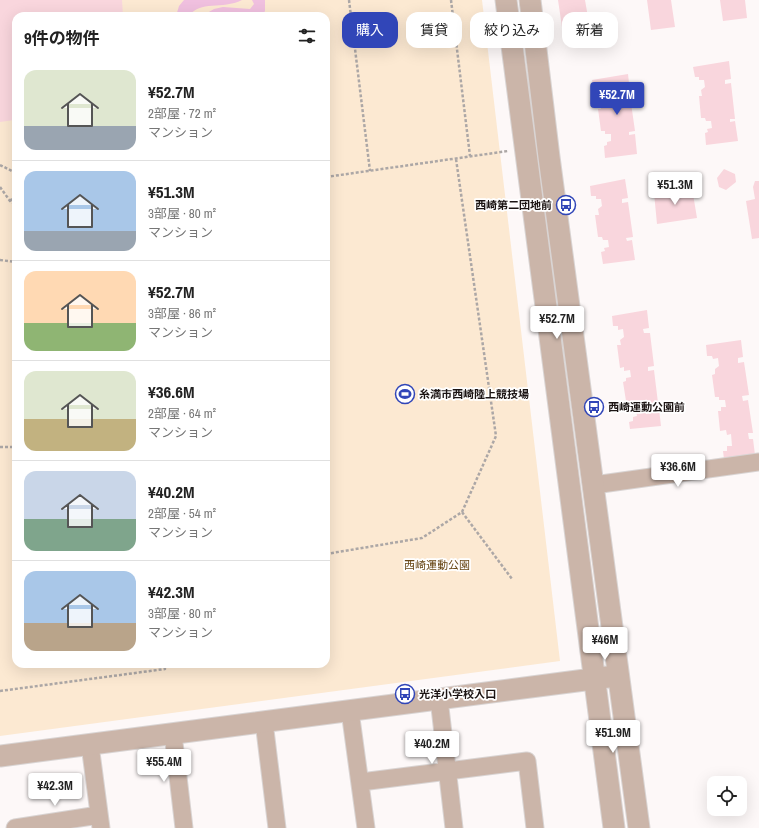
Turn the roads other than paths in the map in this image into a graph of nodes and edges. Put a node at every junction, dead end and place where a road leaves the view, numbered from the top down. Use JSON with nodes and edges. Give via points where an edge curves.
{"nodes":[{"id":1,"x":506,"y":0,"type":"edge"},
{"id":2,"x":530,"y":0,"type":"edge"},
{"id":3,"x":759,"y":462,"type":"edge"},
{"id":4,"x":594,"y":485,"type":"junction"},
{"id":5,"x":620,"y":676,"type":"junction"},
{"id":6,"x":594,"y":679,"type":"junction"},
{"id":7,"x":439,"y":699,"type":"junction"},
{"id":8,"x":350,"y":711,"type":"junction"},
{"id":9,"x":264,"y":722,"type":"junction"},
{"id":10,"x":173,"y":734,"type":"junction"},
{"id":11,"x":90,"y":745,"type":"junction"},
{"id":12,"x":0,"y":756,"type":"edge"},
{"id":13,"x":448,"y":772,"type":"junction"},
{"id":14,"x":360,"y":782,"type":"junction"},
{"id":15,"x":100,"y":822,"type":"edge"},
{"id":16,"x":15,"y":828,"type":"edge"},
{"id":17,"x":184,"y":828,"type":"edge"},
{"id":18,"x":277,"y":828,"type":"edge"},
{"id":19,"x":366,"y":828,"type":"edge"},
{"id":20,"x":454,"y":828,"type":"edge"},
{"id":21,"x":535,"y":828,"type":"edge"},
{"id":22,"x":614,"y":828,"type":"edge"},
{"id":23,"x":639,"y":828,"type":"edge"}],
"edges":[{"from":1,"to":6,"type":"street"},
{"from":2,"to":4,"type":"street"},
{"from":3,"to":4,"type":"street"},
{"from":4,"to":5,"type":"street"},
{"from":5,"to":6,"type":"street"},
{"from":5,"to":23,"type":"street"},
{"from":6,"to":7,"type":"street"},
{"from":6,"to":22,"type":"street"},
{"from":7,"to":8,"type":"street"},
{"from":7,"to":13,"type":"street"},
{"from":8,"to":9,"type":"street"},
{"from":8,"to":14,"type":"street"},
{"from":9,"to":10,"type":"street"},
{"from":9,"to":18,"type":"street"},
{"from":10,"to":11,"type":"street"},
{"from":10,"to":17,"type":"street"},
{"from":11,"to":12,"type":"street"},
{"from":11,"to":15,"type":"street"},
{"from":13,"to":14,"type":"street"},
{"from":13,"to":20,"type":"street"},
{"from":13,"to":21,"type":"street","via":[[527,761]]},
{"from":14,"to":19,"type":"street"},
{"from":15,"to":16,"type":"street"}]}
